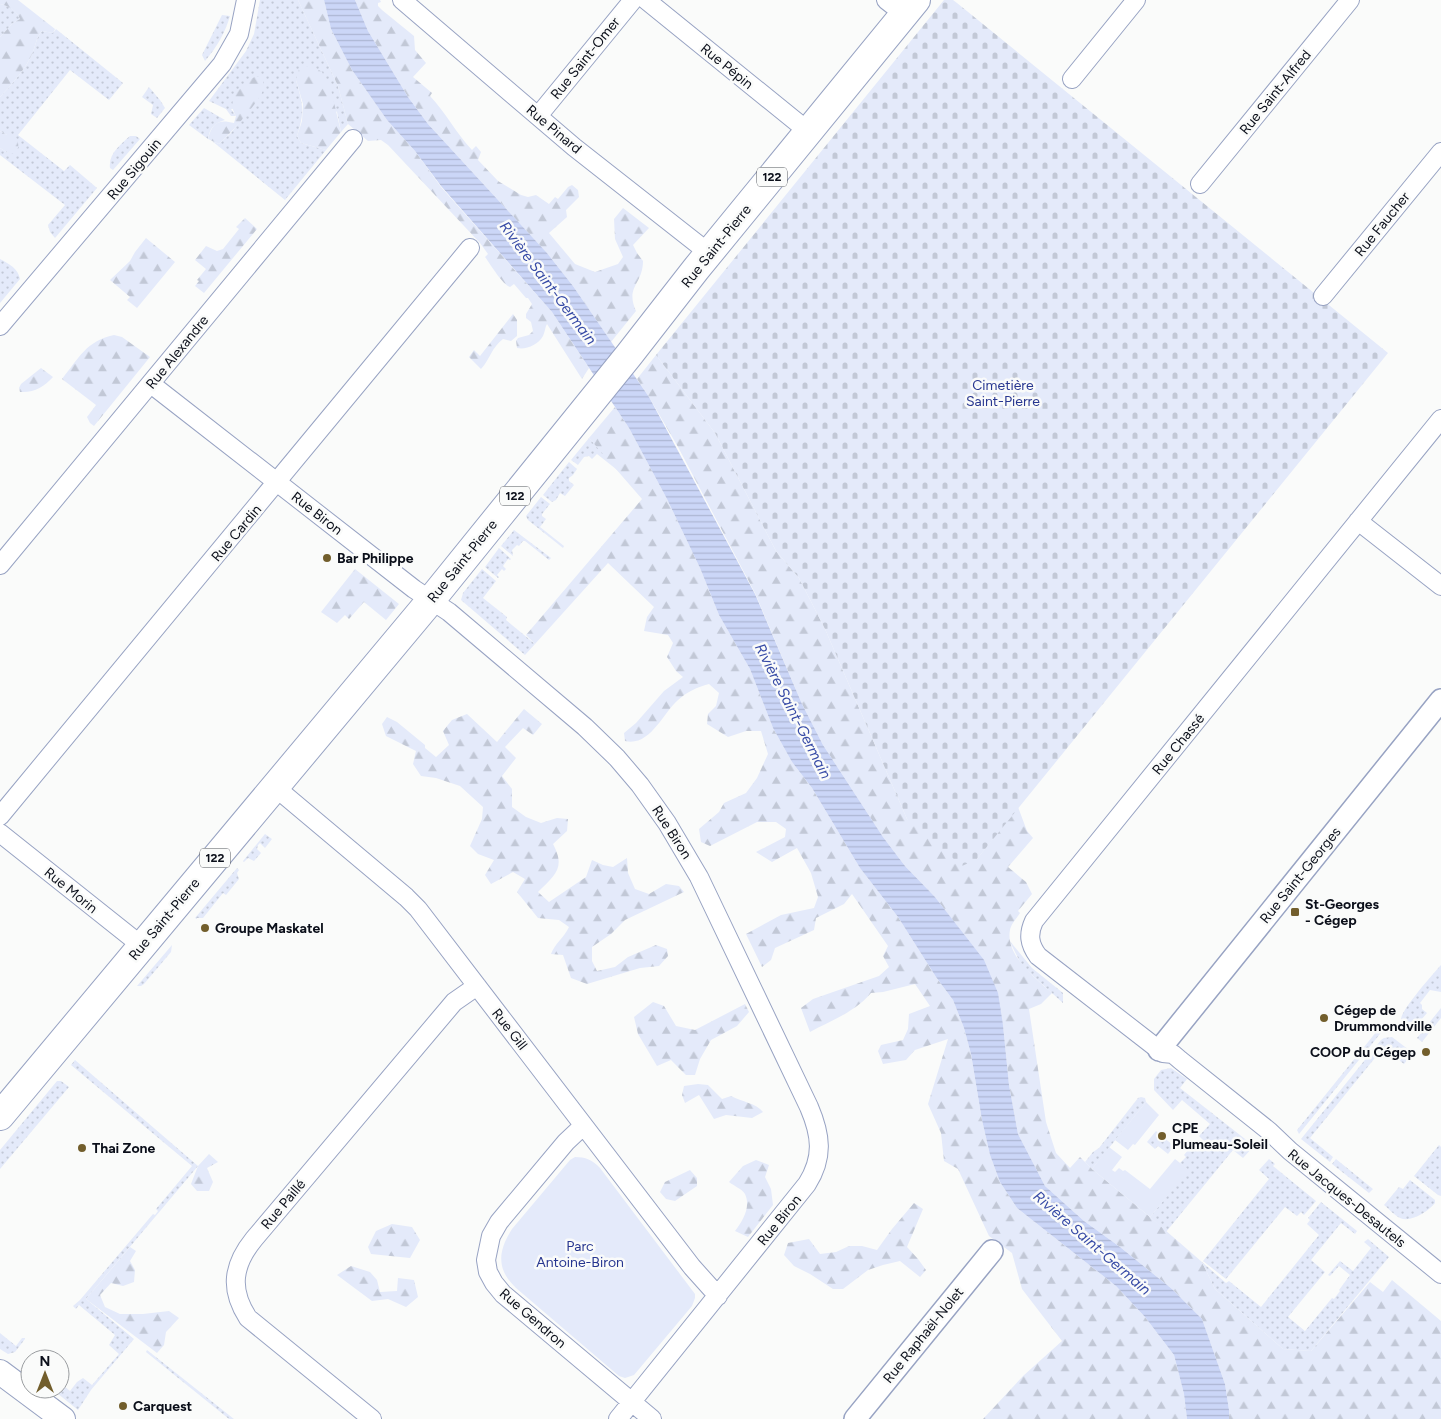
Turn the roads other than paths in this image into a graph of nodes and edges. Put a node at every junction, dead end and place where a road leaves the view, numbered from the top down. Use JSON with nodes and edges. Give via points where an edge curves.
{"nodes":[{"id":1,"x":246,"y":0,"type":"edge"},
{"id":2,"x":402,"y":0,"type":"edge"},
{"id":3,"x":632,"y":0,"type":"edge"},
{"id":4,"x":646,"y":0,"type":"edge"},
{"id":5,"x":1136,"y":0,"type":"edge"},
{"id":6,"x":1350,"y":0,"type":"edge"},
{"id":7,"x":902,"y":5,"type":"edge"},
{"id":8,"x":1072,"y":79,"type":"dead end"},
{"id":9,"x":538,"y":116,"type":"junction"},
{"id":10,"x":809,"y":132,"type":"junction"},
{"id":11,"x":353,"y":139,"type":"dead end"},
{"id":12,"x":1441,"y":152,"type":"edge"},
{"id":13,"x":1200,"y":184,"type":"dead end"},
{"id":14,"x":470,"y":248,"type":"dead end"},
{"id":15,"x":709,"y":253,"type":"junction"},
{"id":16,"x":1324,"y":296,"type":"dead end"},
{"id":17,"x":0,"y":326,"type":"edge"},
{"id":18,"x":150,"y":384,"type":"junction"},
{"id":19,"x":1441,"y":419,"type":"edge"},
{"id":20,"x":277,"y":483,"type":"junction"},
{"id":21,"x":1358,"y":521,"type":"junction"},
{"id":22,"x":0,"y":565,"type":"edge"},
{"id":23,"x":1441,"y":586,"type":"edge"},
{"id":24,"x":431,"y":600,"type":"junction"},
{"id":25,"x":1441,"y":700,"type":"edge"},
{"id":26,"x":275,"y":786,"type":"junction"},
{"id":27,"x":0,"y":816,"type":"edge"},
{"id":28,"x":0,"y":833,"type":"edge"},
{"id":29,"x":142,"y":946,"type":"junction"},
{"id":30,"x":477,"y":986,"type":"junction"},
{"id":31,"x":1159,"y":1050,"type":"junction"},
{"id":32,"x":0,"y":1116,"type":"edge"},
{"id":33,"x":584,"y":1126,"type":"junction"},
{"id":34,"x":992,"y":1251,"type":"dead end"},
{"id":35,"x":1441,"y":1274,"type":"edge"},
{"id":36,"x":718,"y":1296,"type":"junction"},
{"id":37,"x":0,"y":1372,"type":"edge"},
{"id":38,"x":631,"y":1402,"type":"junction"},
{"id":39,"x":62,"y":1419,"type":"edge"},
{"id":40,"x":372,"y":1419,"type":"edge"},
{"id":41,"x":618,"y":1419,"type":"edge"},
{"id":42,"x":652,"y":1419,"type":"edge"},
{"id":43,"x":855,"y":1419,"type":"edge"}],
"edges":[{"from":1,"to":17,"type":"street","name":"Rue Sigouin","via":[[240,34],[222,64]]},
{"from":2,"to":9,"type":"street","name":"Rue Pinard"},
{"from":3,"to":9,"type":"street","name":"Rue Saint-Omer"},
{"from":4,"to":10,"type":"street","name":"Rue Pépin"},
{"from":5,"to":8,"type":"street"},
{"from":6,"to":13,"type":"street","name":"Rue Saint-Alfred"},
{"from":7,"to":10,"type":"main road","name":"Rue Saint-Pierre","number":"122"},
{"from":9,"to":15,"type":"street","name":"Rue Pinard"},
{"from":10,"to":15,"type":"main road","name":"Rue Saint-Pierre","number":"122"},
{"from":11,"to":18,"type":"street","name":"Rue Alexandre"},
{"from":12,"to":16,"type":"street","name":"Rue Faucher"},
{"from":14,"to":20,"type":"street","name":"Rue Cardin"},
{"from":15,"to":24,"type":"main road","name":"Rue Saint-Pierre","number":"122"},
{"from":18,"to":20,"type":"street","name":"Rue Biron"},
{"from":18,"to":22,"type":"street","name":"Rue Alexandre"},
{"from":19,"to":21,"type":"street","name":"Rue Chassé"},
{"from":20,"to":24,"type":"street","name":"Rue Biron"},
{"from":20,"to":27,"type":"street","name":"Rue Cardin"},
{"from":21,"to":23,"type":"street"},
{"from":21,"to":31,"type":"street","name":"Rue Chassé","via":[[1031,928],[1031,943],[1038,956]]},
{"from":24,"to":26,"type":"main road","name":"Rue Saint-Pierre","number":"122"},
{"from":24,"to":36,"type":"street","name":"Rue Biron","via":[[585,727],[640,785],[668,823],[699,877],[815,1119],[819,1154],[813,1175]]},
{"from":25,"to":31,"type":"street","name":"Rue Saint-Georges"},
{"from":26,"to":29,"type":"main road","name":"Rue Saint-Pierre","number":"122"},
{"from":26,"to":30,"type":"street","name":"Rue Gill","via":[[410,901]]},
{"from":28,"to":29,"type":"street","name":"Rue Morin"},
{"from":29,"to":32,"type":"main road","name":"Rue Saint-Pierre","number":"122"},
{"from":30,"to":33,"type":"street","name":"Rue Gill"},
{"from":30,"to":40,"type":"street","name":"Rue Paillé","via":[[454,1002],[254,1239],[240,1258],[237,1269],[238,1300],[248,1318]]},
{"from":31,"to":35,"type":"street","name":"Rue Jacques-Desautels","via":[[1173,1054],[1187,1065]]},
{"from":33,"to":36,"type":"street","name":"Rue Gill"},
{"from":33,"to":38,"type":"street","name":"Rue Gendron","via":[[566,1142],[494,1228],[486,1260],[488,1272],[502,1294]]},
{"from":34,"to":43,"type":"street","name":"Rue Raphaël-Nolet"},
{"from":36,"to":38,"type":"street","name":"Rue Biron"},
{"from":37,"to":39,"type":"main road"},
{"from":38,"to":41,"type":"street","name":"Rue Biron"},
{"from":38,"to":42,"type":"street","name":"Rue Gendron"}]}
